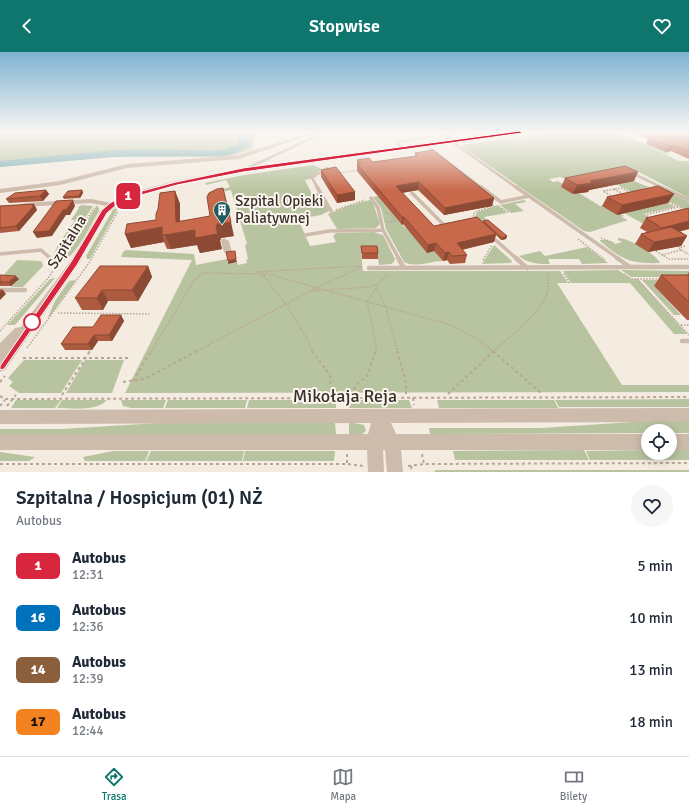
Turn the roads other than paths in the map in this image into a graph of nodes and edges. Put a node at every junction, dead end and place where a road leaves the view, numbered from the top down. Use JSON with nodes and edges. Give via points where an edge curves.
{"nodes":[{"id":1,"x":251,"y":152,"type":"edge"},
{"id":2,"x":283,"y":152,"type":"edge"},
{"id":3,"x":380,"y":152,"type":"edge"},
{"id":4,"x":432,"y":152,"type":"edge"},
{"id":5,"x":464,"y":152,"type":"edge"},
{"id":6,"x":326,"y":169,"type":"edge"},
{"id":7,"x":243,"y":170,"type":"junction"},
{"id":8,"x":632,"y":173,"type":"edge"},
{"id":9,"x":0,"y":191,"type":"edge"},
{"id":10,"x":412,"y":193,"type":"dead end"},
{"id":11,"x":529,"y":196,"type":"junction"},
{"id":12,"x":371,"y":198,"type":"road end"},
{"id":13,"x":689,"y":200,"type":"edge"},
{"id":14,"x":14,"y":206,"type":"edge"},
{"id":15,"x":116,"y":207,"type":"junction"},
{"id":16,"x":332,"y":212,"type":"road end"},
{"id":17,"x":451,"y":224,"type":"edge"},
{"id":18,"x":383,"y":230,"type":"junction"},
{"id":19,"x":489,"y":234,"type":"edge"},
{"id":20,"x":305,"y":235,"type":"dead end"},
{"id":21,"x":225,"y":241,"type":"dead end"},
{"id":22,"x":228,"y":252,"type":"edge"},
{"id":23,"x":0,"y":254,"type":"edge"},
{"id":24,"x":57,"y":265,"type":"road end"},
{"id":25,"x":630,"y":267,"type":"junction"},
{"id":26,"x":689,"y":267,"type":"edge"},
{"id":27,"x":369,"y":268,"type":"road end"},
{"id":28,"x":404,"y":268,"type":"junction"},
{"id":29,"x":527,"y":268,"type":"junction"},
{"id":30,"x":0,"y":290,"type":"edge"},
{"id":31,"x":24,"y":290,"type":"dead end"},
{"id":32,"x":50,"y":297,"type":"junction"},
{"id":33,"x":682,"y":341,"type":"dead end"},
{"id":34,"x":689,"y":341,"type":"edge"},
{"id":35,"x":0,"y":352,"type":"edge"},
{"id":36,"x":5,"y":368,"type":"edge"},
{"id":37,"x":689,"y":415,"type":"edge"},
{"id":38,"x":380,"y":416,"type":"junction"},
{"id":39,"x":0,"y":417,"type":"edge"},
{"id":40,"x":0,"y":442,"type":"edge"},
{"id":41,"x":374,"y":442,"type":"junction"},
{"id":42,"x":392,"y":442,"type":"junction"},
{"id":43,"x":641,"y":442,"type":"edge"},
{"id":44,"x":677,"y":442,"type":"edge"},
{"id":45,"x":689,"y":442,"type":"edge"},
{"id":46,"x":376,"y":469,"type":"edge"},
{"id":47,"x":394,"y":469,"type":"edge"}],
"edges":[{"from":1,"to":9,"type":"street","via":[[230,158],[128,166],[60,183]]},
{"from":2,"to":7,"type":"street"},
{"from":3,"to":7,"type":"street","name":"Szpitalna"},
{"from":4,"to":11,"type":"lane","via":[[500,202]]},
{"from":5,"to":11,"type":"lane"},
{"from":6,"to":16,"type":"lane","via":[[312,179]]},
{"from":7,"to":15,"type":"street","name":"Szpitalna","via":[[138,193],[125,197]]},
{"from":8,"to":13,"type":"lane"},
{"from":10,"to":17,"type":"lane","via":[[444,225]]},
{"from":11,"to":25,"type":"lane"},
{"from":12,"to":18,"type":"lane","via":[[378,208]]},
{"from":14,"to":15,"type":"street","name":"Szpitalna","via":[[86,201]]},
{"from":15,"to":32,"type":"street","name":"Szpitalna","via":[[104,212],[74,263]]},
{"from":18,"to":20,"type":"lane","via":[[330,231]]},
{"from":18,"to":28,"type":"lane"},
{"from":19,"to":29,"type":"lane"},
{"from":21,"to":22,"type":"street"},
{"from":23,"to":24,"type":"lane","via":[[41,250]]},
{"from":25,"to":26,"type":"lane"},
{"from":25,"to":29,"type":"lane"},
{"from":27,"to":28,"type":"lane"},
{"from":28,"to":29,"type":"lane"},
{"from":30,"to":31,"type":"lane"},
{"from":32,"to":35,"type":"street","name":"Szpitalna"},
{"from":32,"to":36,"type":"street","name":"Szpitalna"},
{"from":33,"to":34,"type":"lane"},
{"from":37,"to":38,"type":"street","name":"Mikołaja Reja"},
{"from":38,"to":39,"type":"street","name":"Mikołaja Reja"},
{"from":38,"to":41,"type":"street"},
{"from":38,"to":42,"type":"street"},
{"from":40,"to":41,"type":"street"},
{"from":41,"to":42,"type":"street"},
{"from":41,"to":46,"type":"street"},
{"from":42,"to":43,"type":"street"},
{"from":42,"to":47,"type":"street"},
{"from":44,"to":45,"type":"street"}]}
